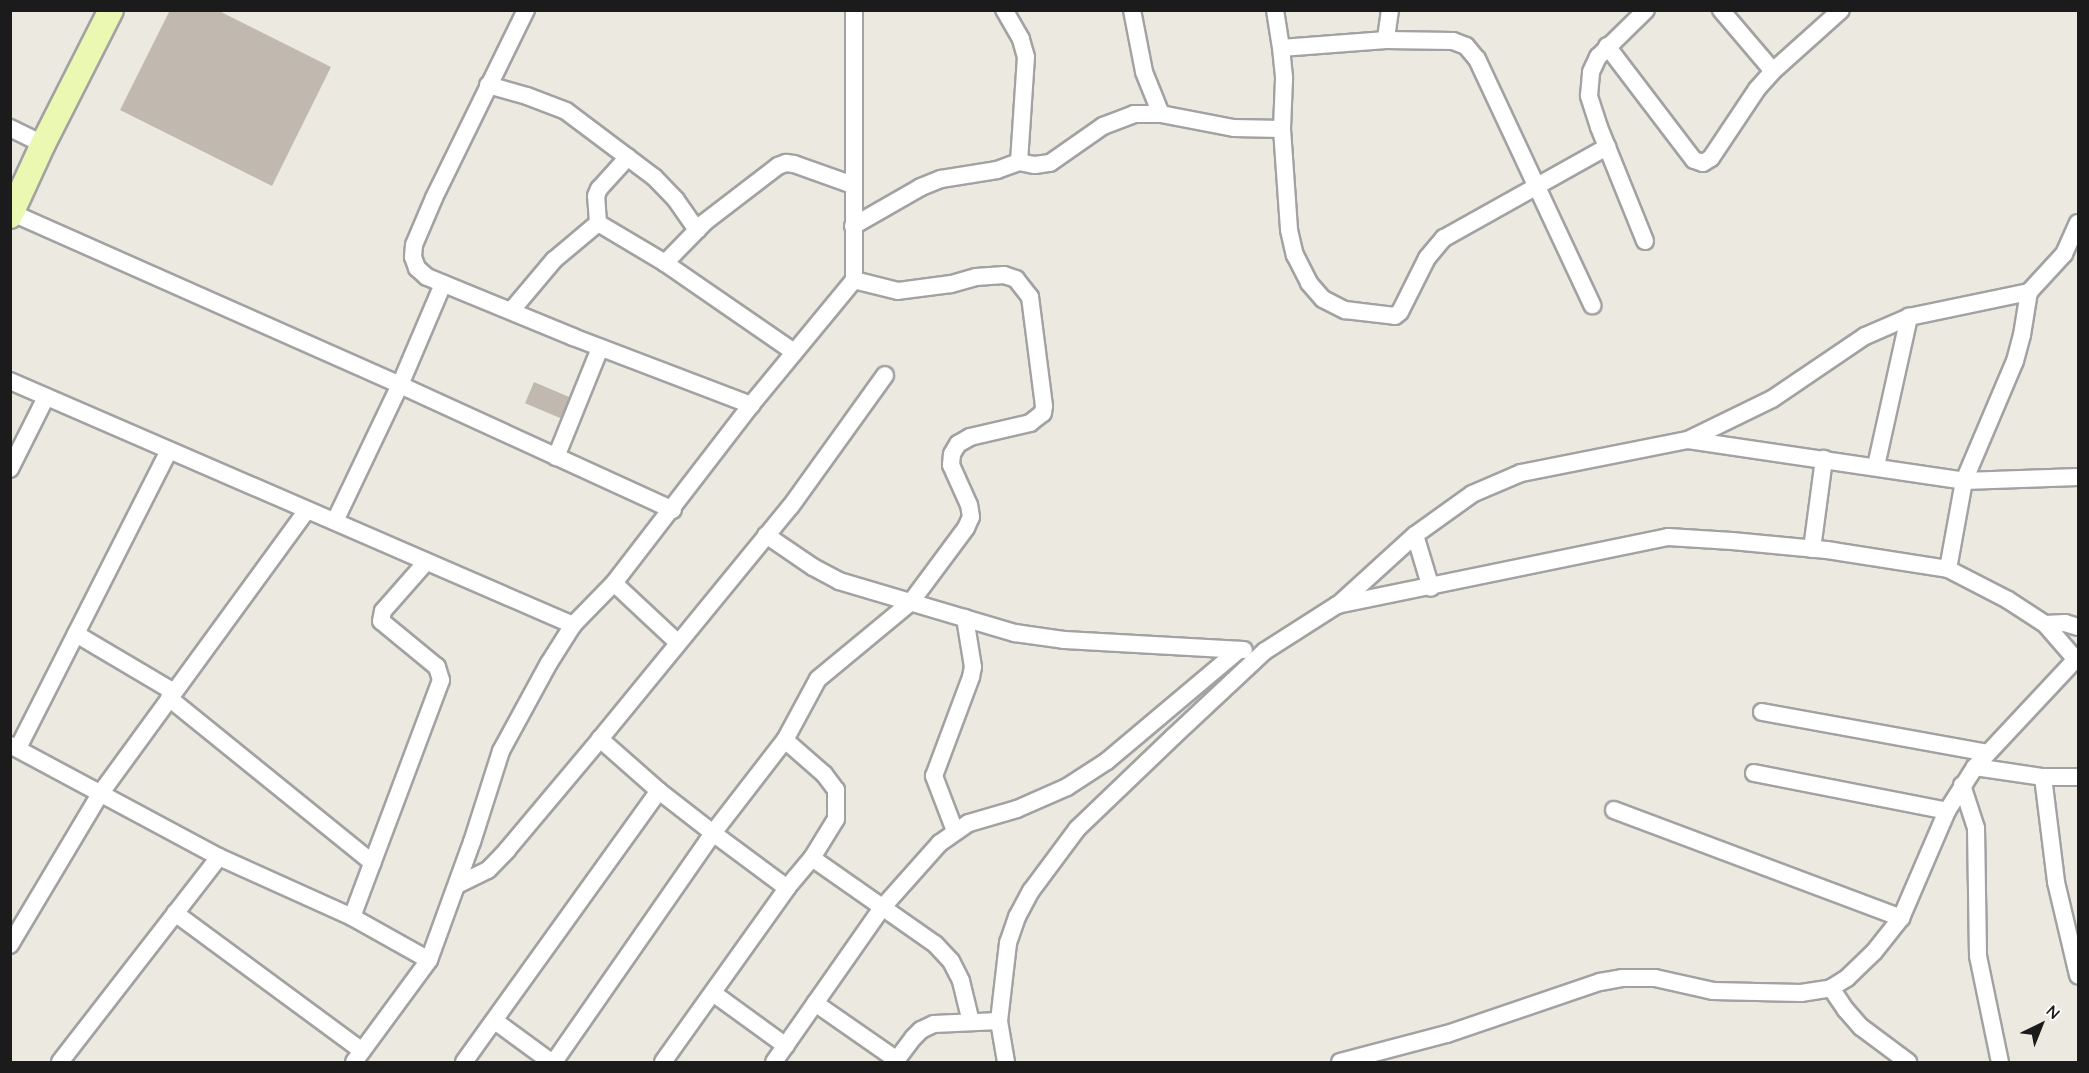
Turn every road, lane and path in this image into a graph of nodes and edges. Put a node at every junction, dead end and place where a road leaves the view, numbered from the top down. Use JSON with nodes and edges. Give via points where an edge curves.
{"nodes":[{"id":1,"x":111,"y":10,"type":"edge"},
{"id":2,"x":526,"y":10,"type":"edge"},
{"id":3,"x":854,"y":10,"type":"edge"},
{"id":4,"x":1004,"y":10,"type":"edge"},
{"id":5,"x":1132,"y":10,"type":"edge"},
{"id":6,"x":1275,"y":10,"type":"edge"},
{"id":7,"x":1390,"y":10,"type":"edge"},
{"id":8,"x":1646,"y":10,"type":"edge"},
{"id":9,"x":1721,"y":10,"type":"edge"},
{"id":10,"x":1841,"y":10,"type":"edge"},
{"id":11,"x":1386,"y":40,"type":"junction"},
{"id":12,"x":1607,"y":46,"type":"junction"},
{"id":13,"x":1281,"y":48,"type":"junction"},
{"id":14,"x":1773,"y":71,"type":"junction"},
{"id":15,"x":488,"y":85,"type":"junction"},
{"id":16,"x":1161,"y":114,"type":"junction"},
{"id":17,"x":10,"y":128,"type":"edge"},
{"id":18,"x":1282,"y":129,"type":"junction"},
{"id":19,"x":43,"y":144,"type":"junction"},
{"id":20,"x":1607,"y":147,"type":"junction"},
{"id":21,"x":628,"y":157,"type":"junction"},
{"id":22,"x":1019,"y":162,"type":"junction"},
{"id":23,"x":854,"y":185,"type":"junction"},
{"id":24,"x":1537,"y":186,"type":"junction"},
{"id":25,"x":11,"y":214,"type":"edge"},
{"id":26,"x":598,"y":223,"type":"junction"},
{"id":27,"x":2079,"y":223,"type":"edge"},
{"id":28,"x":854,"y":226,"type":"junction"},
{"id":29,"x":697,"y":230,"type":"junction"},
{"id":30,"x":1645,"y":242,"type":"dead end"},
{"id":31,"x":665,"y":263,"type":"junction"},
{"id":32,"x":854,"y":280,"type":"junction"},
{"id":33,"x":443,"y":284,"type":"junction"},
{"id":34,"x":2029,"y":292,"type":"junction"},
{"id":35,"x":1593,"y":305,"type":"dead end"},
{"id":36,"x":511,"y":311,"type":"junction"},
{"id":37,"x":1909,"y":317,"type":"junction"},
{"id":38,"x":600,"y":348,"type":"junction"},
{"id":39,"x":794,"y":352,"type":"junction"},
{"id":40,"x":885,"y":375,"type":"dead end"},
{"id":41,"x":10,"y":381,"type":"edge"},
{"id":42,"x":400,"y":385,"type":"junction"},
{"id":43,"x":46,"y":397,"type":"junction"},
{"id":44,"x":751,"y":405,"type":"junction"},
{"id":45,"x":1688,"y":440,"type":"junction"},
{"id":46,"x":169,"y":452,"type":"junction"},
{"id":47,"x":556,"y":457,"type":"junction"},
{"id":48,"x":1824,"y":459,"type":"junction"},
{"id":49,"x":1876,"y":466,"type":"junction"},
{"id":50,"x":10,"y":469,"type":"edge"},
{"id":51,"x":2079,"y":477,"type":"edge"},
{"id":52,"x":1964,"y":481,"type":"junction"},
{"id":53,"x":307,"y":510,"type":"junction"},
{"id":54,"x":672,"y":510,"type":"junction"},
{"id":55,"x":335,"y":521,"type":"junction"},
{"id":56,"x":766,"y":535,"type":"junction"},
{"id":57,"x":1415,"y":535,"type":"junction"},
{"id":58,"x":1812,"y":549,"type":"junction"},
{"id":59,"x":426,"y":562,"type":"junction"},
{"id":60,"x":1948,"y":569,"type":"junction"},
{"id":61,"x":614,"y":584,"type":"junction"},
{"id":62,"x":1431,"y":588,"type":"junction"},
{"id":63,"x":911,"y":602,"type":"junction"},
{"id":64,"x":1337,"y":605,"type":"junction"},
{"id":65,"x":965,"y":618,"type":"junction"},
{"id":66,"x":2045,"y":624,"type":"junction"},
{"id":67,"x":573,"y":625,"type":"junction"},
{"id":68,"x":2079,"y":627,"type":"edge"},
{"id":69,"x":75,"y":634,"type":"junction"},
{"id":70,"x":677,"y":642,"type":"junction"},
{"id":71,"x":1239,"y":650,"type":"junction"},
{"id":72,"x":1265,"y":651,"type":"junction"},
{"id":73,"x":2078,"y":659,"type":"edge"},
{"id":74,"x":171,"y":695,"type":"junction"},
{"id":75,"x":1762,"y":712,"type":"dead end"},
{"id":76,"x":600,"y":739,"type":"junction"},
{"id":77,"x":785,"y":740,"type":"junction"},
{"id":78,"x":14,"y":746,"type":"edge"},
{"id":79,"x":1987,"y":753,"type":"junction"},
{"id":80,"x":1975,"y":767,"type":"junction"},
{"id":81,"x":1754,"y":773,"type":"dead end"},
{"id":82,"x":2043,"y":777,"type":"junction"},
{"id":83,"x":2079,"y":777,"type":"edge"},
{"id":84,"x":1962,"y":785,"type":"junction"},
{"id":85,"x":659,"y":791,"type":"junction"},
{"id":86,"x":100,"y":794,"type":"junction"},
{"id":87,"x":1614,"y":810,"type":"dead end"},
{"id":88,"x":1947,"y":811,"type":"junction"},
{"id":89,"x":955,"y":831,"type":"junction"},
{"id":90,"x":713,"y":834,"type":"junction"},
{"id":91,"x":219,"y":857,"type":"junction"},
{"id":92,"x":812,"y":858,"type":"junction"},
{"id":93,"x":373,"y":863,"type":"junction"},
{"id":94,"x":457,"y":885,"type":"junction"},
{"id":95,"x":787,"y":888,"type":"junction"},
{"id":96,"x":882,"y":908,"type":"junction"},
{"id":97,"x":176,"y":913,"type":"junction"},
{"id":98,"x":352,"y":917,"type":"junction"},
{"id":99,"x":1901,"y":918,"type":"junction"},
{"id":100,"x":10,"y":945,"type":"edge"},
{"id":101,"x":429,"y":960,"type":"junction"},
{"id":102,"x":2079,"y":975,"type":"edge"},
{"id":103,"x":1832,"y":988,"type":"junction"},
{"id":104,"x":713,"y":993,"type":"junction"},
{"id":105,"x":815,"y":1004,"type":"junction"},
{"id":106,"x":495,"y":1021,"type":"junction"},
{"id":107,"x":999,"y":1021,"type":"junction"},
{"id":108,"x":971,"y":1022,"type":"junction"},
{"id":109,"x":786,"y":1046,"type":"junction"},
{"id":110,"x":358,"y":1057,"type":"edge"},
{"id":111,"x":896,"y":1061,"type":"edge"},
{"id":112,"x":60,"y":1062,"type":"edge"},
{"id":113,"x":464,"y":1062,"type":"edge"},
{"id":114,"x":553,"y":1062,"type":"edge"},
{"id":115,"x":663,"y":1062,"type":"edge"},
{"id":116,"x":774,"y":1062,"type":"edge"},
{"id":117,"x":1006,"y":1062,"type":"edge"},
{"id":118,"x":1340,"y":1062,"type":"edge"},
{"id":119,"x":1908,"y":1062,"type":"edge"},
{"id":120,"x":2000,"y":1062,"type":"edge"}],
"edges":[{"from":1,"to":19,"type":"street"},
{"from":2,"to":15,"type":"street"},
{"from":3,"to":23,"type":"street"},
{"from":4,"to":22,"type":"street","via":[[1021,39],[1026,57]]},
{"from":5,"to":16,"type":"street","via":[[1144,72]]},
{"from":6,"to":13,"type":"street"},
{"from":7,"to":11,"type":"street"},
{"from":8,"to":12,"type":"street"},
{"from":9,"to":14,"type":"street"},
{"from":10,"to":14,"type":"street"},
{"from":11,"to":13,"type":"street"},
{"from":11,"to":24,"type":"street","via":[[1453,41],[1466,46],[1477,58]]},
{"from":12,"to":14,"type":"street","via":[[1697,162],[1711,158]]},
{"from":12,"to":20,"type":"street","via":[[1598,57],[1589,96]]},
{"from":13,"to":18,"type":"street"},
{"from":15,"to":21,"type":"street","via":[[566,111]]},
{"from":15,"to":33,"type":"street","via":[[414,245],[417,268],[427,278]]},
{"from":16,"to":18,"type":"street","via":[[1234,128]]},
{"from":16,"to":22,"type":"street","via":[[1117,118],[1050,163]]},
{"from":17,"to":19,"type":"street"},
{"from":18,"to":24,"type":"street","via":[[1289,230],[1295,255],[1309,283],[1323,299],[1345,310],[1395,316],[1427,258],[1444,238]]},
{"from":19,"to":25,"type":"street"},
{"from":20,"to":24,"type":"street"},
{"from":20,"to":30,"type":"street"},
{"from":21,"to":26,"type":"street","via":[[599,189]]},
{"from":21,"to":29,"type":"street","via":[[676,200]]},
{"from":22,"to":28,"type":"street","via":[[921,187]]},
{"from":23,"to":28,"type":"street"},
{"from":23,"to":29,"type":"street","via":[[786,163],[748,186]]},
{"from":24,"to":35,"type":"street"},
{"from":25,"to":42,"type":"street"},
{"from":26,"to":31,"type":"street"},
{"from":26,"to":36,"type":"street","via":[[554,260]]},
{"from":27,"to":34,"type":"street","via":[[2064,254]]},
{"from":28,"to":32,"type":"street"},
{"from":29,"to":31,"type":"street"},
{"from":31,"to":39,"type":"street"},
{"from":32,"to":39,"type":"street"},
{"from":32,"to":63,"type":"street","via":[[898,291],[1004,275],[1016,279],[1030,297],[1043,413],[1030,423],[970,437],[958,444],[951,465],[971,517],[961,537]]},
{"from":33,"to":36,"type":"street"},
{"from":33,"to":42,"type":"street"},
{"from":34,"to":37,"type":"street"},
{"from":34,"to":52,"type":"street","via":[[2015,361]]},
{"from":36,"to":38,"type":"street"},
{"from":37,"to":45,"type":"street","via":[[1865,336],[1772,399]]},
{"from":37,"to":49,"type":"street"},
{"from":38,"to":44,"type":"street"},
{"from":38,"to":47,"type":"street"},
{"from":39,"to":44,"type":"street"},
{"from":40,"to":56,"type":"street"},
{"from":41,"to":43,"type":"street"},
{"from":42,"to":47,"type":"street"},
{"from":42,"to":55,"type":"street"},
{"from":43,"to":46,"type":"street"},
{"from":43,"to":50,"type":"street"},
{"from":44,"to":54,"type":"street"},
{"from":45,"to":48,"type":"street"},
{"from":45,"to":57,"type":"street","via":[[1521,473],[1472,494]]},
{"from":46,"to":53,"type":"street"},
{"from":46,"to":69,"type":"street"},
{"from":47,"to":54,"type":"street"},
{"from":48,"to":49,"type":"street"},
{"from":48,"to":58,"type":"street"},
{"from":49,"to":52,"type":"street"},
{"from":51,"to":52,"type":"street"},
{"from":52,"to":60,"type":"street"},
{"from":53,"to":55,"type":"street"},
{"from":53,"to":74,"type":"street"},
{"from":54,"to":61,"type":"street"},
{"from":55,"to":59,"type":"street"},
{"from":56,"to":63,"type":"street","via":[[839,582]]},
{"from":56,"to":70,"type":"street"},
{"from":57,"to":62,"type":"street"},
{"from":57,"to":64,"type":"street"},
{"from":58,"to":60,"type":"street"},
{"from":58,"to":62,"type":"street","via":[[1668,537]]},
{"from":59,"to":67,"type":"street"},
{"from":59,"to":93,"type":"street","via":[[382,611],[381,621],[436,667],[441,680]]},
{"from":60,"to":66,"type":"street"},
{"from":61,"to":67,"type":"street"},
{"from":61,"to":70,"type":"street"},
{"from":62,"to":64,"type":"street"},
{"from":63,"to":65,"type":"street"},
{"from":63,"to":77,"type":"street","via":[[818,679]]},
{"from":64,"to":72,"type":"street"},
{"from":65,"to":71,"type":"street","via":[[1015,633],[1064,640]]},
{"from":65,"to":89,"type":"street","via":[[973,667],[934,776]]},
{"from":66,"to":68,"type":"street"},
{"from":66,"to":73,"type":"street"},
{"from":67,"to":94,"type":"street","via":[[501,751]]},
{"from":69,"to":74,"type":"street"},
{"from":69,"to":78,"type":"street"},
{"from":70,"to":76,"type":"street"},
{"from":71,"to":72,"type":"street"},
{"from":71,"to":89,"type":"street","via":[[1115,755],[1067,787]]},
{"from":72,"to":107,"type":"street","via":[[1077,829],[1031,891],[1008,944]]},
{"from":73,"to":79,"type":"street"},
{"from":74,"to":86,"type":"street"},
{"from":74,"to":93,"type":"street"},
{"from":75,"to":79,"type":"street"},
{"from":76,"to":85,"type":"street"},
{"from":76,"to":94,"type":"street","via":[[488,870]]},
{"from":77,"to":90,"type":"street"},
{"from":77,"to":92,"type":"street","via":[[824,774],[836,790],[837,819]]},
{"from":78,"to":86,"type":"street"},
{"from":79,"to":80,"type":"street"},
{"from":80,"to":82,"type":"street"},
{"from":80,"to":84,"type":"street"},
{"from":81,"to":88,"type":"street"},
{"from":82,"to":83,"type":"street"},
{"from":82,"to":102,"type":"street","via":[[2056,882]]},
{"from":84,"to":88,"type":"street"},
{"from":84,"to":120,"type":"street","via":[[1976,828],[1978,956]]},
{"from":85,"to":90,"type":"street"},
{"from":85,"to":106,"type":"street"},
{"from":86,"to":91,"type":"street"},
{"from":86,"to":100,"type":"street"},
{"from":87,"to":99,"type":"street"},
{"from":88,"to":99,"type":"street"},
{"from":89,"to":96,"type":"street"},
{"from":90,"to":95,"type":"street"},
{"from":90,"to":114,"type":"street"},
{"from":91,"to":97,"type":"street"},
{"from":91,"to":98,"type":"street"},
{"from":92,"to":95,"type":"street"},
{"from":92,"to":96,"type":"street"},
{"from":93,"to":98,"type":"street"},
{"from":94,"to":101,"type":"street"},
{"from":95,"to":104,"type":"street"},
{"from":96,"to":105,"type":"street"},
{"from":96,"to":108,"type":"street","via":[[935,944],[951,961],[961,981]]},
{"from":97,"to":110,"type":"street"},
{"from":97,"to":112,"type":"street"},
{"from":98,"to":101,"type":"street"},
{"from":99,"to":103,"type":"street","via":[[1874,952]]},
{"from":101,"to":110,"type":"street"},
{"from":103,"to":118,"type":"street","via":[[1801,993],[1713,991],[1655,978],[1622,978],[1600,982],[1447,1035]]},
{"from":103,"to":119,"type":"street","via":[[1861,1027]]},
{"from":104,"to":109,"type":"street"},
{"from":104,"to":115,"type":"street"},
{"from":105,"to":109,"type":"street"},
{"from":105,"to":111,"type":"street"},
{"from":106,"to":113,"type":"street"},
{"from":106,"to":114,"type":"street"},
{"from":107,"to":108,"type":"street"},
{"from":107,"to":117,"type":"street"},
{"from":108,"to":111,"type":"street","via":[[934,1024],[921,1030]]},
{"from":109,"to":116,"type":"street"}]}
